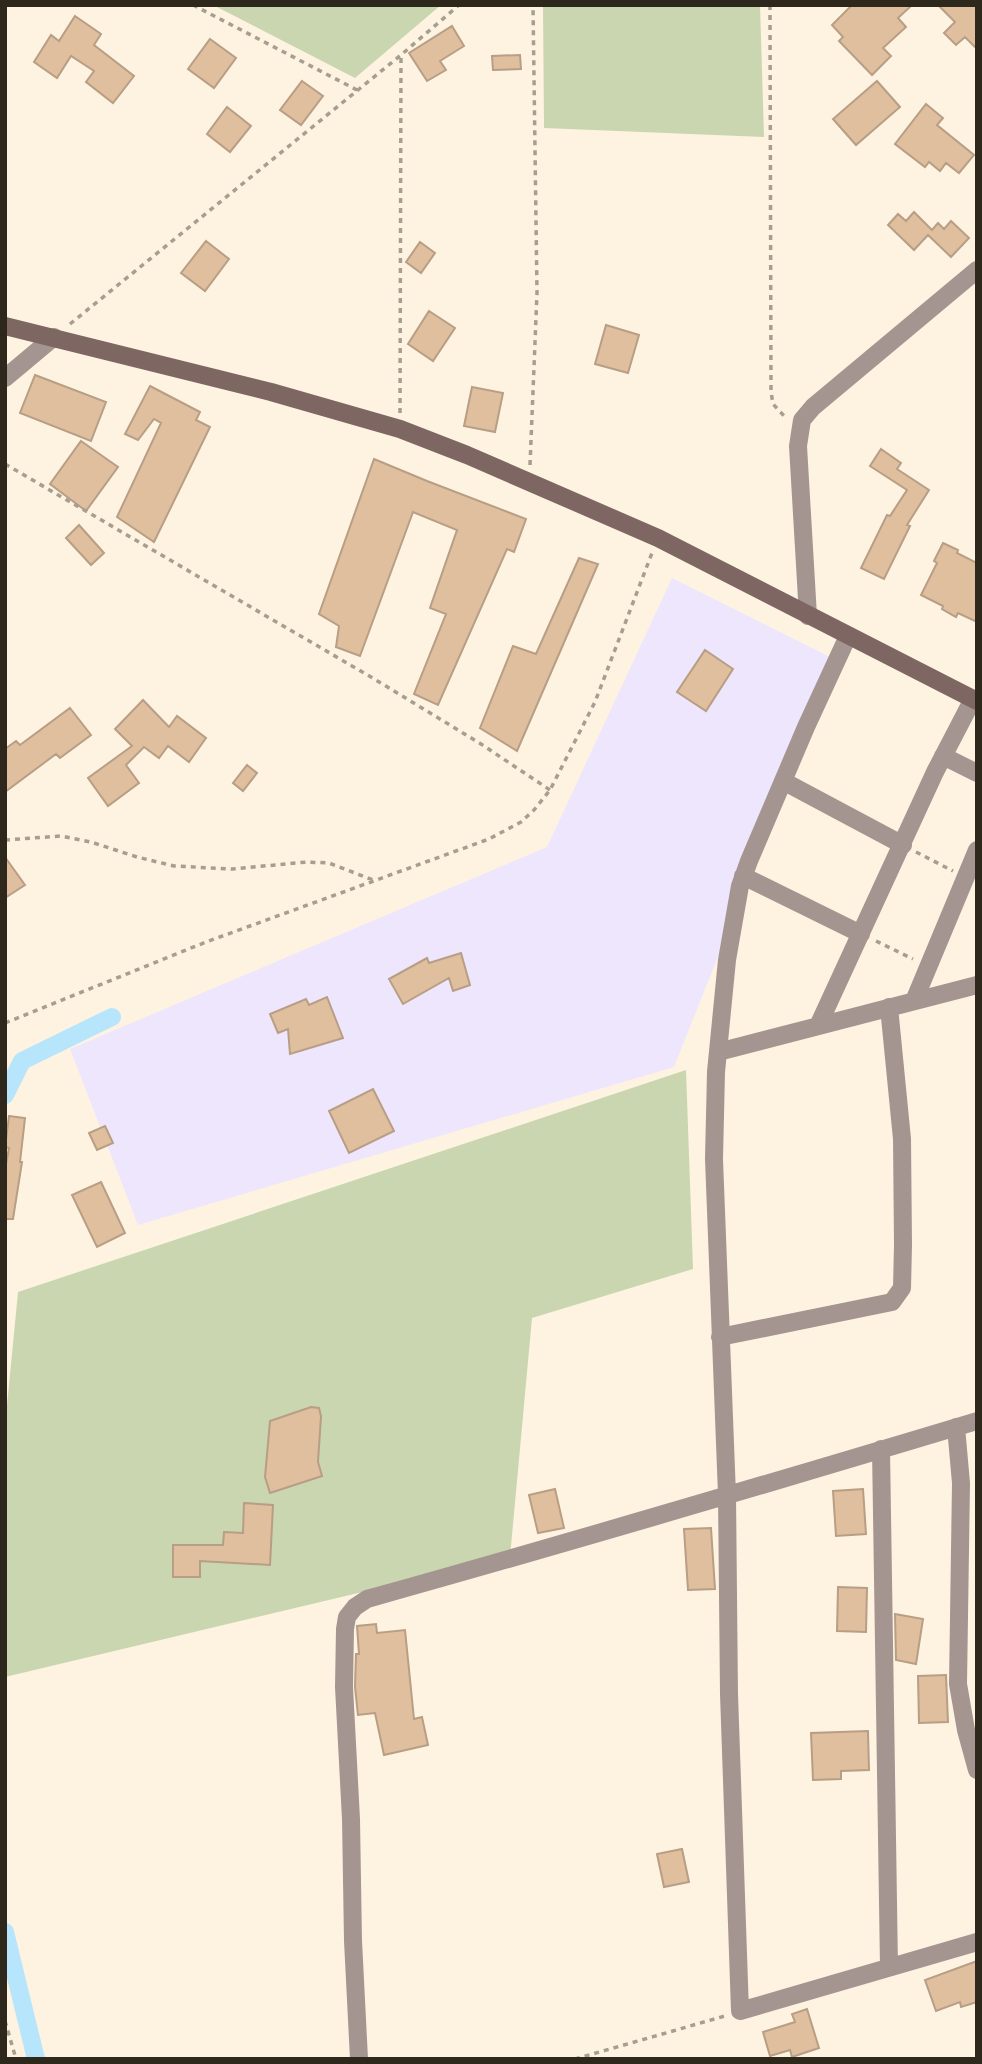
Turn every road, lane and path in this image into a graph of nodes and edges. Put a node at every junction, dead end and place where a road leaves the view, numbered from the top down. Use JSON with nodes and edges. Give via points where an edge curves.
{"nodes":[{"id":1,"x":193,"y":5,"type":"edge"},
{"id":2,"x":459,"y":5,"type":"edge"},
{"id":3,"x":533,"y":5,"type":"edge"},
{"id":4,"x":770,"y":5,"type":"edge"},
{"id":5,"x":401,"y":55,"type":"junction"},
{"id":6,"x":357,"y":90,"type":"junction"},
{"id":7,"x":977,"y":270,"type":"edge"},
{"id":8,"x":5,"y":326,"type":"edge"},
{"id":9,"x":54,"y":337,"type":"junction"},
{"id":10,"x":5,"y":379,"type":"edge"},
{"id":11,"x":400,"y":429,"type":"junction"},
{"id":12,"x":800,"y":430,"type":"junction"},
{"id":13,"x":5,"y":464,"type":"edge"},
{"id":14,"x":529,"y":481,"type":"junction"},
{"id":15,"x":657,"y":538,"type":"junction"},
{"id":16,"x":808,"y":616,"type":"junction"},
{"id":17,"x":848,"y":636,"type":"junction"},
{"id":18,"x":975,"y":700,"type":"edge"},
{"id":19,"x":943,"y":756,"type":"junction"},
{"id":20,"x":977,"y":773,"type":"edge"},
{"id":21,"x":783,"y":781,"type":"junction"},
{"id":22,"x":550,"y":790,"type":"junction"},
{"id":23,"x":5,"y":840,"type":"edge"},
{"id":24,"x":902,"y":845,"type":"junction"},
{"id":25,"x":977,"y":850,"type":"edge"},
{"id":26,"x":743,"y":876,"type":"junction"},
{"id":27,"x":964,"y":877,"type":"junction"},
{"id":28,"x":375,"y":881,"type":"junction"},
{"id":29,"x":861,"y":934,"type":"junction"},
{"id":30,"x":928,"y":965,"type":"junction"},
{"id":31,"x":977,"y":985,"type":"edge"},
{"id":32,"x":914,"y":1001,"type":"junction"},
{"id":33,"x":889,"y":1007,"type":"junction"},
{"id":34,"x":5,"y":1023,"type":"edge"},
{"id":35,"x":818,"y":1026,"type":"junction"},
{"id":36,"x":718,"y":1052,"type":"junction"},
{"id":37,"x":720,"y":1337,"type":"junction"},
{"id":38,"x":977,"y":1420,"type":"edge"},
{"id":39,"x":956,"y":1427,"type":"junction"},
{"id":40,"x":881,"y":1449,"type":"junction"},
{"id":41,"x":727,"y":1494,"type":"junction"},
{"id":42,"x":977,"y":1770,"type":"edge"},
{"id":43,"x":977,"y":1942,"type":"edge"},
{"id":44,"x":890,"y":1967,"type":"junction"},
{"id":45,"x":740,"y":2011,"type":"junction"},
{"id":46,"x":5,"y":2021,"type":"edge"},
{"id":47,"x":16,"y":2059,"type":"edge"},
{"id":48,"x":359,"y":2059,"type":"edge"},
{"id":49,"x":576,"y":2059,"type":"edge"}],
"edges":[{"from":1,"to":6,"type":"path"},
{"from":2,"to":5,"type":"path"},
{"from":3,"to":14,"type":"path","via":[[537,293]]},
{"from":4,"to":12,"type":"path","via":[[771,392],[780,414]]},
{"from":5,"to":6,"type":"path"},
{"from":5,"to":11,"type":"path"},
{"from":6,"to":9,"type":"path"},
{"from":7,"to":12,"type":"street","via":[[813,407]]},
{"from":8,"to":9,"type":"main road"},
{"from":9,"to":10,"type":"street"},
{"from":9,"to":11,"type":"main road"},
{"from":11,"to":14,"type":"main road"},
{"from":12,"to":16,"type":"street"},
{"from":13,"to":22,"type":"path","via":[[404,697]]},
{"from":14,"to":15,"type":"main road"},
{"from":15,"to":16,"type":"main road"},
{"from":15,"to":22,"type":"path","via":[[594,702]]},
{"from":16,"to":17,"type":"main road"},
{"from":17,"to":18,"type":"main road"},
{"from":17,"to":21,"type":"street"},
{"from":18,"to":19,"type":"street"},
{"from":19,"to":20,"type":"street"},
{"from":19,"to":24,"type":"street"},
{"from":21,"to":24,"type":"street"},
{"from":21,"to":26,"type":"street"},
{"from":22,"to":28,"type":"path","via":[[521,822],[489,839]]},
{"from":23,"to":28,"type":"path","via":[[61,836],[174,866],[232,869],[329,863]]},
{"from":24,"to":27,"type":"path"},
{"from":24,"to":29,"type":"street"},
{"from":25,"to":27,"type":"street"},
{"from":26,"to":29,"type":"street"},
{"from":26,"to":36,"type":"street","via":[[727,960]]},
{"from":27,"to":30,"type":"street"},
{"from":28,"to":34,"type":"path","via":[[206,942]]},
{"from":29,"to":30,"type":"path"},
{"from":29,"to":35,"type":"street"},
{"from":30,"to":32,"type":"street"},
{"from":31,"to":32,"type":"street"},
{"from":32,"to":33,"type":"street"},
{"from":33,"to":35,"type":"street"},
{"from":33,"to":37,"type":"street","via":[[902,1139],[902,1288],[898,1296],[892,1302]]},
{"from":35,"to":36,"type":"street"},
{"from":36,"to":37,"type":"street","via":[[714,1158]]},
{"from":37,"to":41,"type":"street"},
{"from":38,"to":39,"type":"street"},
{"from":39,"to":40,"type":"street"},
{"from":39,"to":42,"type":"street","via":[[961,1483],[958,1684]]},
{"from":40,"to":41,"type":"street"},
{"from":40,"to":44,"type":"street"},
{"from":41,"to":45,"type":"street"},
{"from":41,"to":48,"type":"street","via":[[368,1599],[348,1617],[344,1687]]},
{"from":43,"to":44,"type":"street"},
{"from":44,"to":45,"type":"street"},
{"from":45,"to":49,"type":"path"},
{"from":46,"to":47,"type":"path"}]}
